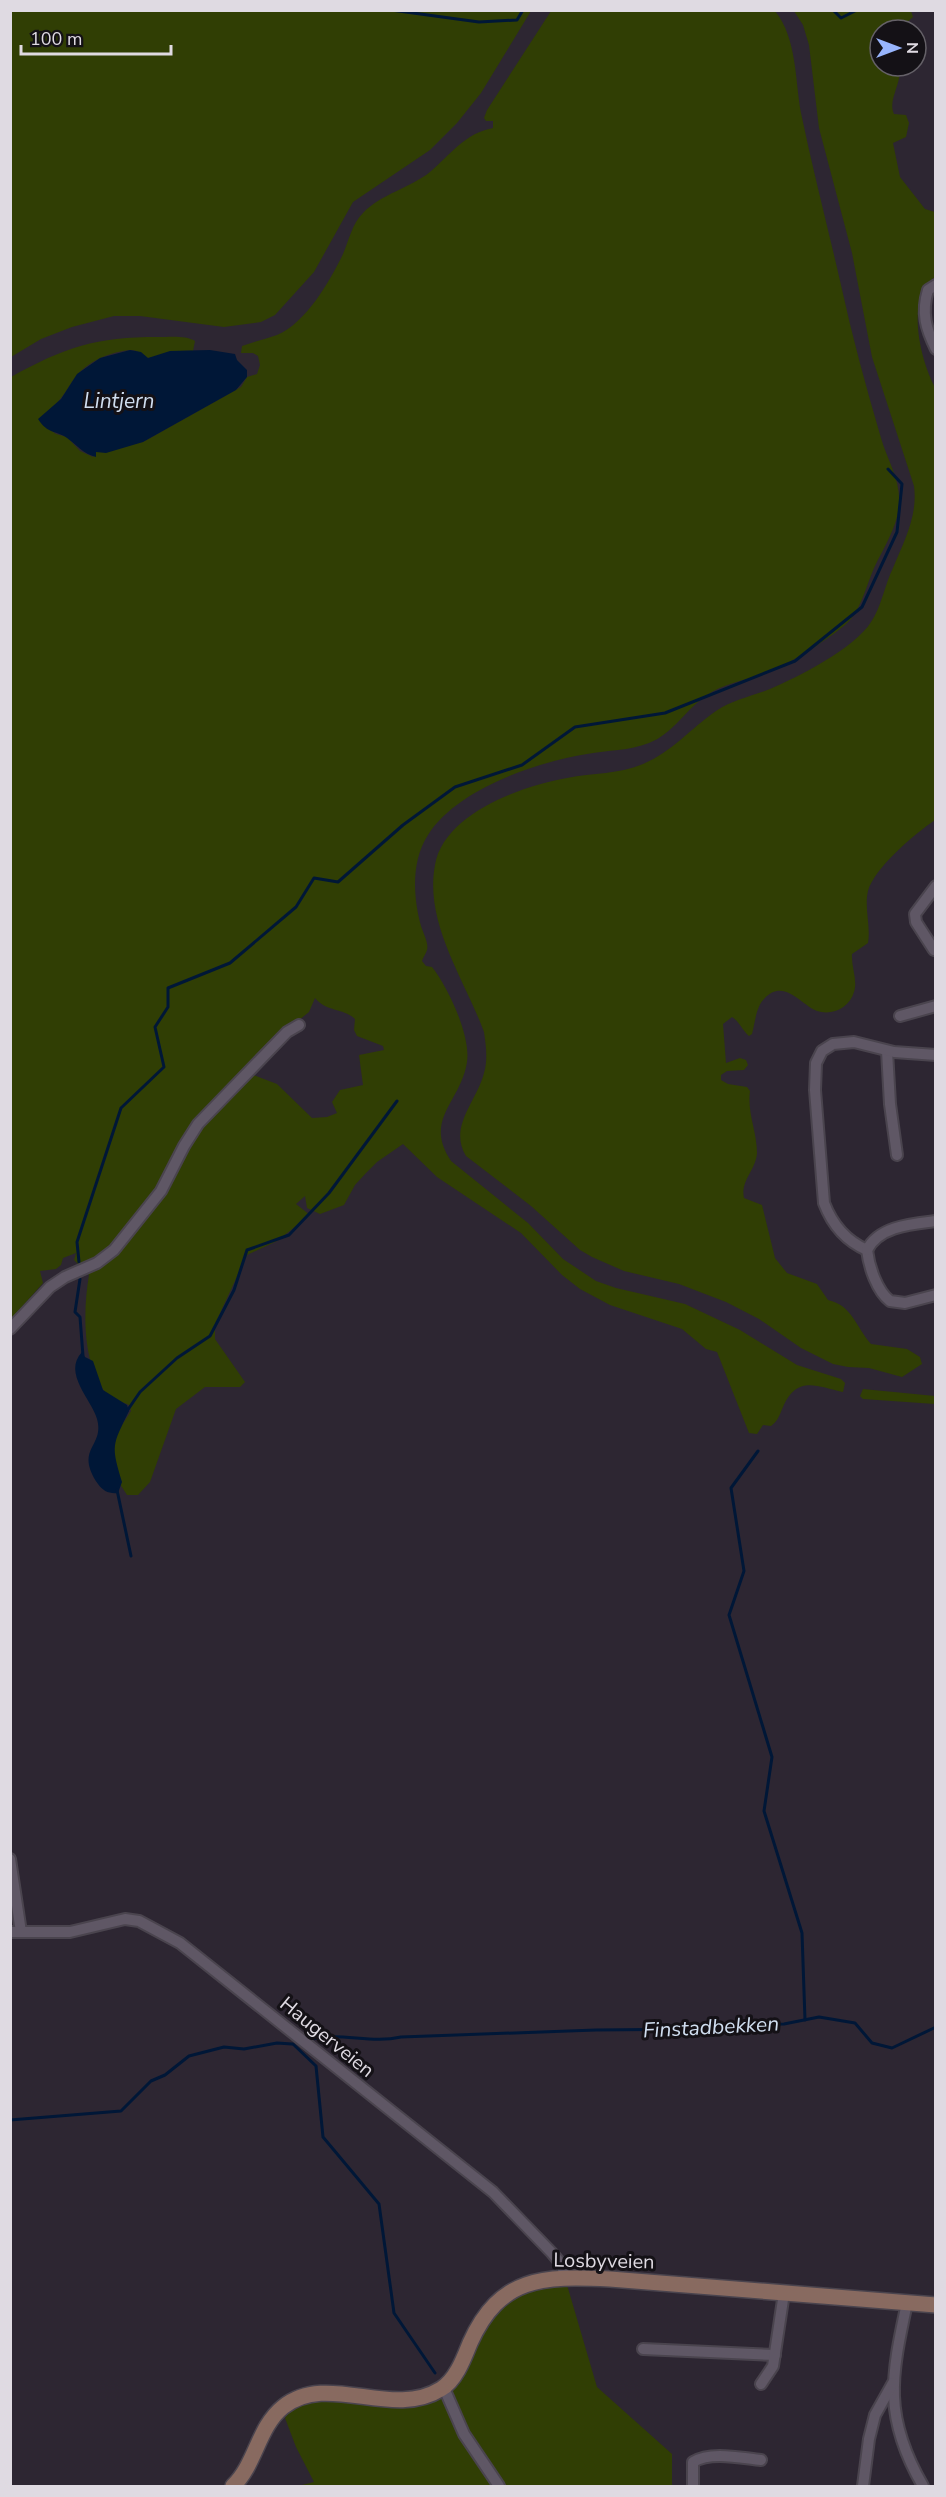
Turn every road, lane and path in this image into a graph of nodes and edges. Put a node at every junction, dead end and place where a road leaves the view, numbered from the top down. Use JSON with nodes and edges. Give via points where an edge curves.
{"nodes":[{"id":1,"x":936,"y":285,"type":"edge"},
{"id":2,"x":935,"y":348,"type":"edge"},
{"id":3,"x":936,"y":885,"type":"edge"},
{"id":4,"x":935,"y":950,"type":"edge"},
{"id":5,"x":936,"y":1006,"type":"edge"},
{"id":6,"x":900,"y":1016,"type":"dead end"},
{"id":7,"x":299,"y":1025,"type":"dead end"},
{"id":8,"x":887,"y":1051,"type":"junction"},
{"id":9,"x":936,"y":1055,"type":"edge"},
{"id":10,"x":897,"y":1155,"type":"dead end"},
{"id":11,"x":936,"y":1221,"type":"edge"},
{"id":12,"x":867,"y":1250,"type":"junction"},
{"id":13,"x":936,"y":1295,"type":"edge"},
{"id":14,"x":10,"y":1329,"type":"edge"},
{"id":15,"x":10,"y":1859,"type":"edge"},
{"id":16,"x":16,"y":1932,"type":"edge"},
{"id":17,"x":566,"y":2278,"type":"junction"},
{"id":18,"x":784,"y":2293,"type":"junction"},
{"id":19,"x":908,"y":2303,"type":"junction"},
{"id":20,"x":936,"y":2305,"type":"edge"},
{"id":21,"x":643,"y":2349,"type":"dead end"},
{"id":22,"x":775,"y":2355,"type":"junction"},
{"id":23,"x":893,"y":2383,"type":"junction"},
{"id":24,"x":761,"y":2384,"type":"dead end"},
{"id":25,"x":444,"y":2388,"type":"junction"},
{"id":26,"x":761,"y":2460,"type":"dead end"},
{"id":27,"x":232,"y":2487,"type":"edge"},
{"id":28,"x":499,"y":2487,"type":"edge"},
{"id":29,"x":693,"y":2487,"type":"edge"},
{"id":30,"x":863,"y":2487,"type":"edge"},
{"id":31,"x":922,"y":2487,"type":"edge"}],
"edges":[{"from":1,"to":2,"type":"street","via":[[928,290],[924,316]]},
{"from":3,"to":4,"type":"street","via":[[915,914],[916,922]]},
{"from":5,"to":6,"type":"street"},
{"from":7,"to":14,"type":"street","via":[[287,1032],[198,1124],[161,1191],[114,1250],[50,1287]]},
{"from":8,"to":9,"type":"street"},
{"from":8,"to":10,"type":"street"},
{"from":8,"to":12,"type":"street","via":[[861,1042],[833,1044],[818,1056],[815,1072],[824,1203],[840,1231]]},
{"from":11,"to":12,"type":"street","via":[[887,1232]]},
{"from":12,"to":13,"type":"street","via":[[875,1278],[890,1302],[905,1303]]},
{"from":15,"to":16,"type":"street","name":"Haugerveien"},
{"from":16,"to":17,"type":"street","name":"Haugerveien","via":[[70,1932],[125,1919],[163,1932],[493,2193],[552,2253]]},
{"from":17,"to":18,"type":"main road","name":"Losbyveien"},
{"from":17,"to":25,"type":"main road","name":"Losbyveien","via":[[514,2289],[500,2298],[487,2312],[457,2372]]},
{"from":18,"to":19,"type":"main road","name":"Losbyveien"},
{"from":18,"to":22,"type":"street"},
{"from":19,"to":20,"type":"main road","name":"Losbyveien"},
{"from":19,"to":23,"type":"street"},
{"from":21,"to":22,"type":"street"},
{"from":22,"to":24,"type":"street"},
{"from":23,"to":30,"type":"street","via":[[875,2415]]},
{"from":23,"to":31,"type":"street","via":[[894,2413],[902,2443]]},
{"from":25,"to":27,"type":"main road","via":[[405,2400],[327,2392],[302,2396],[283,2407],[266,2425],[254,2455]]},
{"from":25,"to":28,"type":"street","via":[[464,2434]]},
{"from":26,"to":29,"type":"street","via":[[699,2459],[693,2462]]}]}
